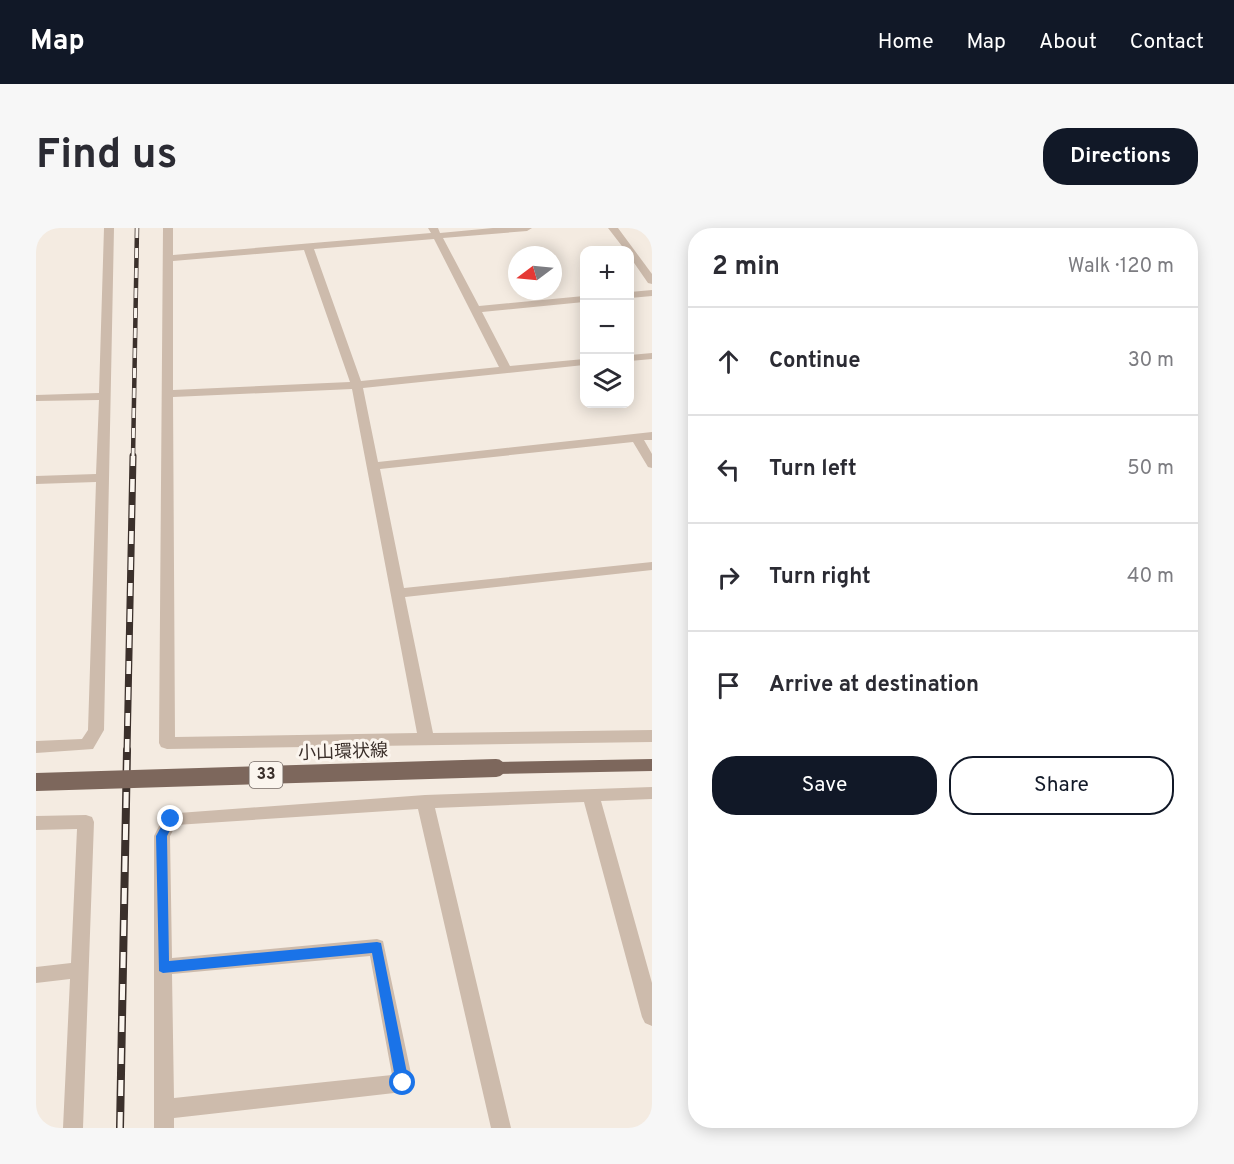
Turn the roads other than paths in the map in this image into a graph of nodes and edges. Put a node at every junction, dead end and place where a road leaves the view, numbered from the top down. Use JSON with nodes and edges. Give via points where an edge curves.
{"nodes":[{"id":1,"x":109,"y":228,"type":"edge"},
{"id":2,"x":168,"y":228,"type":"edge"},
{"id":3,"x":527,"y":228,"type":"edge"},
{"id":4,"x":613,"y":228,"type":"edge"},
{"id":5,"x":435,"y":232,"type":"edge"},
{"id":6,"x":308,"y":247,"type":"junction"},
{"id":7,"x":166,"y":259,"type":"junction"},
{"id":8,"x":652,"y":281,"type":"edge"},
{"id":9,"x":652,"y":293,"type":"edge"},
{"id":10,"x":634,"y":295,"type":"edge"},
{"id":11,"x":580,"y":300,"type":"edge"},
{"id":12,"x":475,"y":310,"type":"junction"},
{"id":13,"x":652,"y":356,"type":"edge"},
{"id":14,"x":634,"y":358,"type":"edge"},
{"id":15,"x":580,"y":363,"type":"edge"},
{"id":16,"x":506,"y":370,"type":"junction"},
{"id":17,"x":357,"y":385,"type":"junction"},
{"id":18,"x":168,"y":394,"type":"junction"},
{"id":19,"x":104,"y":396,"type":"junction"},
{"id":20,"x":36,"y":398,"type":"edge"},
{"id":21,"x":652,"y":435,"type":"edge"},
{"id":22,"x":636,"y":437,"type":"junction"},
{"id":23,"x":652,"y":465,"type":"edge"},
{"id":24,"x":373,"y":466,"type":"junction"},
{"id":25,"x":101,"y":478,"type":"junction"},
{"id":26,"x":36,"y":480,"type":"edge"},
{"id":27,"x":652,"y":566,"type":"edge"},
{"id":28,"x":399,"y":593,"type":"junction"},
{"id":29,"x":652,"y":736,"type":"edge"},
{"id":30,"x":426,"y":738,"type":"junction"},
{"id":31,"x":36,"y":747,"type":"edge"},
{"id":32,"x":652,"y":765,"type":"edge"},
{"id":33,"x":36,"y":782,"type":"edge"},
{"id":34,"x":652,"y":793,"type":"edge"},
{"id":35,"x":591,"y":796,"type":"junction"},
{"id":36,"x":425,"y":802,"type":"junction"},
{"id":37,"x":36,"y":823,"type":"edge"},
{"id":38,"x":163,"y":967,"type":"junction"},
{"id":39,"x":81,"y":970,"type":"junction"},
{"id":40,"x":36,"y":975,"type":"edge"},
{"id":41,"x":652,"y":1017,"type":"edge"},
{"id":42,"x":164,"y":1118,"type":"edge"},
{"id":43,"x":73,"y":1128,"type":"edge"},
{"id":44,"x":501,"y":1128,"type":"edge"}],
"edges":[{"from":1,"to":19,"type":"street"},
{"from":2,"to":7,"type":"street"},
{"from":3,"to":5,"type":"street"},
{"from":4,"to":8,"type":"street"},
{"from":5,"to":6,"type":"street"},
{"from":5,"to":12,"type":"street"},
{"from":6,"to":7,"type":"street"},
{"from":6,"to":17,"type":"street"},
{"from":7,"to":18,"type":"street"},
{"from":9,"to":10,"type":"street"},
{"from":11,"to":12,"type":"street"},
{"from":12,"to":16,"type":"street"},
{"from":13,"to":14,"type":"street"},
{"from":15,"to":16,"type":"street"},
{"from":16,"to":17,"type":"street"},
{"from":17,"to":18,"type":"street"},
{"from":17,"to":24,"type":"street"},
{"from":18,"to":30,"type":"street","via":[[167,743]]},
{"from":19,"to":20,"type":"street"},
{"from":19,"to":25,"type":"street"},
{"from":21,"to":22,"type":"street"},
{"from":22,"to":23,"type":"street"},
{"from":22,"to":24,"type":"street"},
{"from":24,"to":28,"type":"street"},
{"from":25,"to":26,"type":"street"},
{"from":25,"to":31,"type":"street","via":[[96,730],[87,745]]},
{"from":27,"to":28,"type":"street"},
{"from":28,"to":30,"type":"street"},
{"from":29,"to":30,"type":"street"},
{"from":32,"to":33,"type":"main road","name":"小山環状線","number":"33","bridge":true},
{"from":34,"to":35,"type":"street"},
{"from":35,"to":36,"type":"street"},
{"from":35,"to":41,"type":"street"},
{"from":36,"to":38,"type":"street","via":[[171,819],[162,836]]},
{"from":36,"to":44,"type":"street"},
{"from":37,"to":39,"type":"street","via":[[86,822]]},
{"from":38,"to":42,"type":"street"},
{"from":38,"to":42,"type":"street","via":[[377,947],[403,1083]]},
{"from":39,"to":40,"type":"street"},
{"from":39,"to":43,"type":"street"}]}
